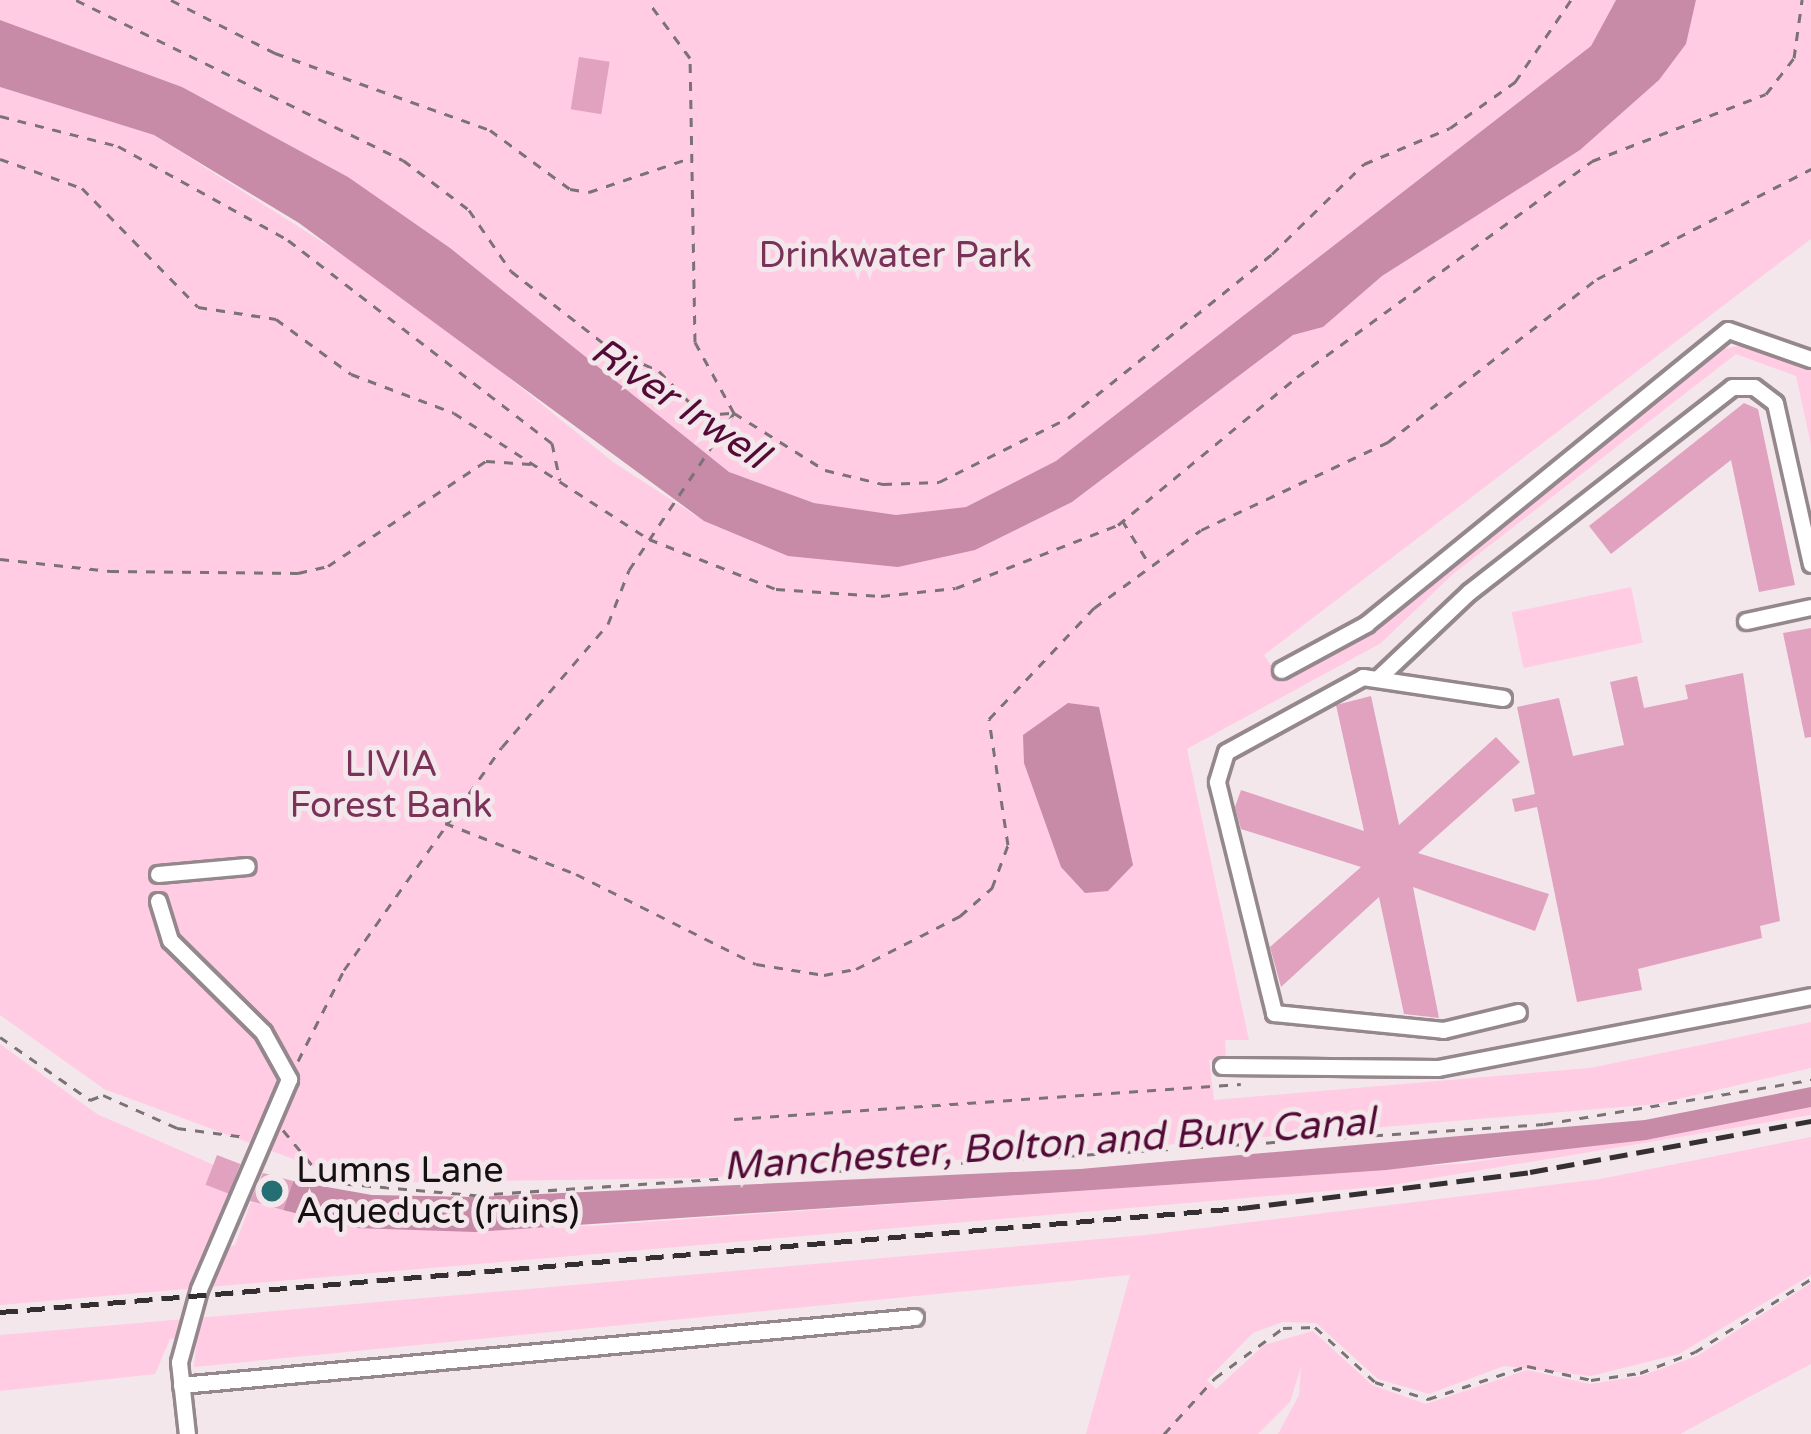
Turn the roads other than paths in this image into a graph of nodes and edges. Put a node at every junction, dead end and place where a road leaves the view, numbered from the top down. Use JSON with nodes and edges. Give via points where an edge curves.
{"nodes":[{"id":1,"x":1811,"y":359,"type":"edge"},
{"id":2,"x":1811,"y":564,"type":"edge"},
{"id":3,"x":1811,"y":607,"type":"edge"},
{"id":4,"x":1746,"y":621,"type":"dead end"},
{"id":5,"x":1281,"y":670,"type":"dead end"},
{"id":6,"x":1378,"y":678,"type":"junction"},
{"id":7,"x":1503,"y":698,"type":"dead end"},
{"id":8,"x":247,"y":866,"type":"dead end"},
{"id":9,"x":158,"y":874,"type":"dead end"},
{"id":10,"x":158,"y":901,"type":"dead end"},
{"id":11,"x":1811,"y":997,"type":"edge"},
{"id":12,"x":1518,"y":1012,"type":"dead end"},
{"id":13,"x":1222,"y":1066,"type":"dead end"},
{"id":14,"x":915,"y":1317,"type":"dead end"},
{"id":15,"x":181,"y":1385,"type":"junction"},
{"id":16,"x":187,"y":1434,"type":"edge"}],
"edges":[{"from":1,"to":5,"type":"lane","via":[[1728,330],[1366,623]]},
{"from":2,"to":6,"type":"lane","via":[[1775,404],[1754,387],[1732,387],[1469,592]]},
{"from":3,"to":4,"type":"lane"},
{"from":6,"to":7,"type":"lane"},
{"from":6,"to":12,"type":"lane","via":[[1240,742],[1217,767],[1266,1004],[1285,1016],[1443,1030]]},
{"from":8,"to":9,"type":"lane"},
{"from":10,"to":15,"type":"lane","via":[[170,940],[263,1032],[289,1079],[216,1234],[178,1362]]},
{"from":11,"to":13,"type":"lane","via":[[1438,1068]]},
{"from":14,"to":15,"type":"lane"},
{"from":15,"to":16,"type":"lane"}]}
